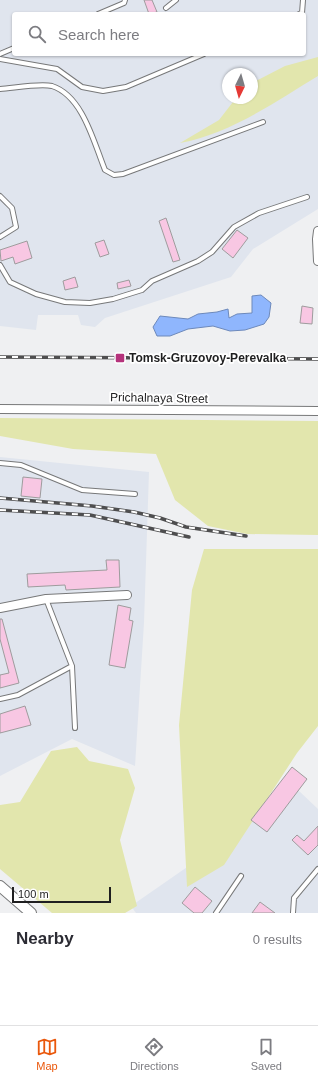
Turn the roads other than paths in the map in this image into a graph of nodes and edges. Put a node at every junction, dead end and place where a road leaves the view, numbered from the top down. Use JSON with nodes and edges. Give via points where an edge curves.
{"nodes":[{"id":1,"x":125,"y":0,"type":"edge"},
{"id":2,"x":176,"y":0,"type":"edge"},
{"id":3,"x":303,"y":0,"type":"edge"},
{"id":4,"x":166,"y":8,"type":"dead end"},
{"id":5,"x":103,"y":12,"type":"edge"},
{"id":6,"x":302,"y":12,"type":"edge"},
{"id":7,"x":12,"y":49,"type":"edge"},
{"id":8,"x":0,"y":54,"type":"edge"},
{"id":9,"x":199,"y":56,"type":"edge"},
{"id":10,"x":0,"y":59,"type":"edge"},
{"id":11,"x":0,"y":89,"type":"edge"},
{"id":12,"x":263,"y":122,"type":"dead end"},
{"id":13,"x":0,"y":196,"type":"edge"},
{"id":14,"x":307,"y":197,"type":"dead end"},
{"id":15,"x":318,"y":231,"type":"edge"},
{"id":16,"x":0,"y":237,"type":"edge"},
{"id":17,"x":318,"y":261,"type":"edge"},
{"id":18,"x":0,"y":265,"type":"edge"},
{"id":19,"x":0,"y":409,"type":"edge"},
{"id":20,"x":318,"y":411,"type":"edge"},
{"id":21,"x":0,"y":463,"type":"edge"},
{"id":22,"x":135,"y":494,"type":"dead end"},
{"id":23,"x":127,"y":595,"type":"dead end"},
{"id":24,"x":46,"y":599,"type":"junction"},
{"id":25,"x":0,"y":608,"type":"edge"},
{"id":26,"x":72,"y":666,"type":"junction"},
{"id":27,"x":0,"y":699,"type":"edge"},
{"id":28,"x":75,"y":728,"type":"dead end"},
{"id":29,"x":318,"y":869,"type":"edge"},
{"id":30,"x":241,"y":876,"type":"dead end"},
{"id":31,"x":0,"y":886,"type":"edge"},
{"id":32,"x":31,"y":913,"type":"edge"},
{"id":33,"x":216,"y":913,"type":"edge"},
{"id":34,"x":293,"y":913,"type":"edge"}],
"edges":[{"from":1,"to":5,"type":"lane","via":[[124,3]]},
{"from":2,"to":4,"type":"lane"},
{"from":3,"to":6,"type":"lane"},
{"from":7,"to":8,"type":"lane"},
{"from":9,"to":10,"type":"lane","via":[[126,87],[103,91],[82,87],[57,69]]},
{"from":11,"to":12,"type":"lane","via":[[52,86],[67,96],[81,109],[105,170],[114,175],[123,174]]},
{"from":13,"to":16,"type":"lane","via":[[12,208],[16,227]]},
{"from":14,"to":18,"type":"lane","via":[[259,213],[234,227],[212,252],[198,261],[152,281],[142,290],[113,299],[90,303],[65,302],[36,294],[10,282]]},
{"from":15,"to":17,"type":"street"},
{"from":19,"to":20,"type":"street","name":"Prichalnaya Street"},
{"from":21,"to":22,"type":"lane","via":[[21,465],[82,490]]},
{"from":23,"to":24,"type":"street"},
{"from":24,"to":25,"type":"street"},
{"from":24,"to":26,"type":"lane"},
{"from":26,"to":27,"type":"lane","via":[[18,695]]},
{"from":26,"to":28,"type":"lane"},
{"from":29,"to":34,"type":"lane","via":[[294,898]]},
{"from":30,"to":33,"type":"lane"},
{"from":31,"to":32,"type":"street"}]}
